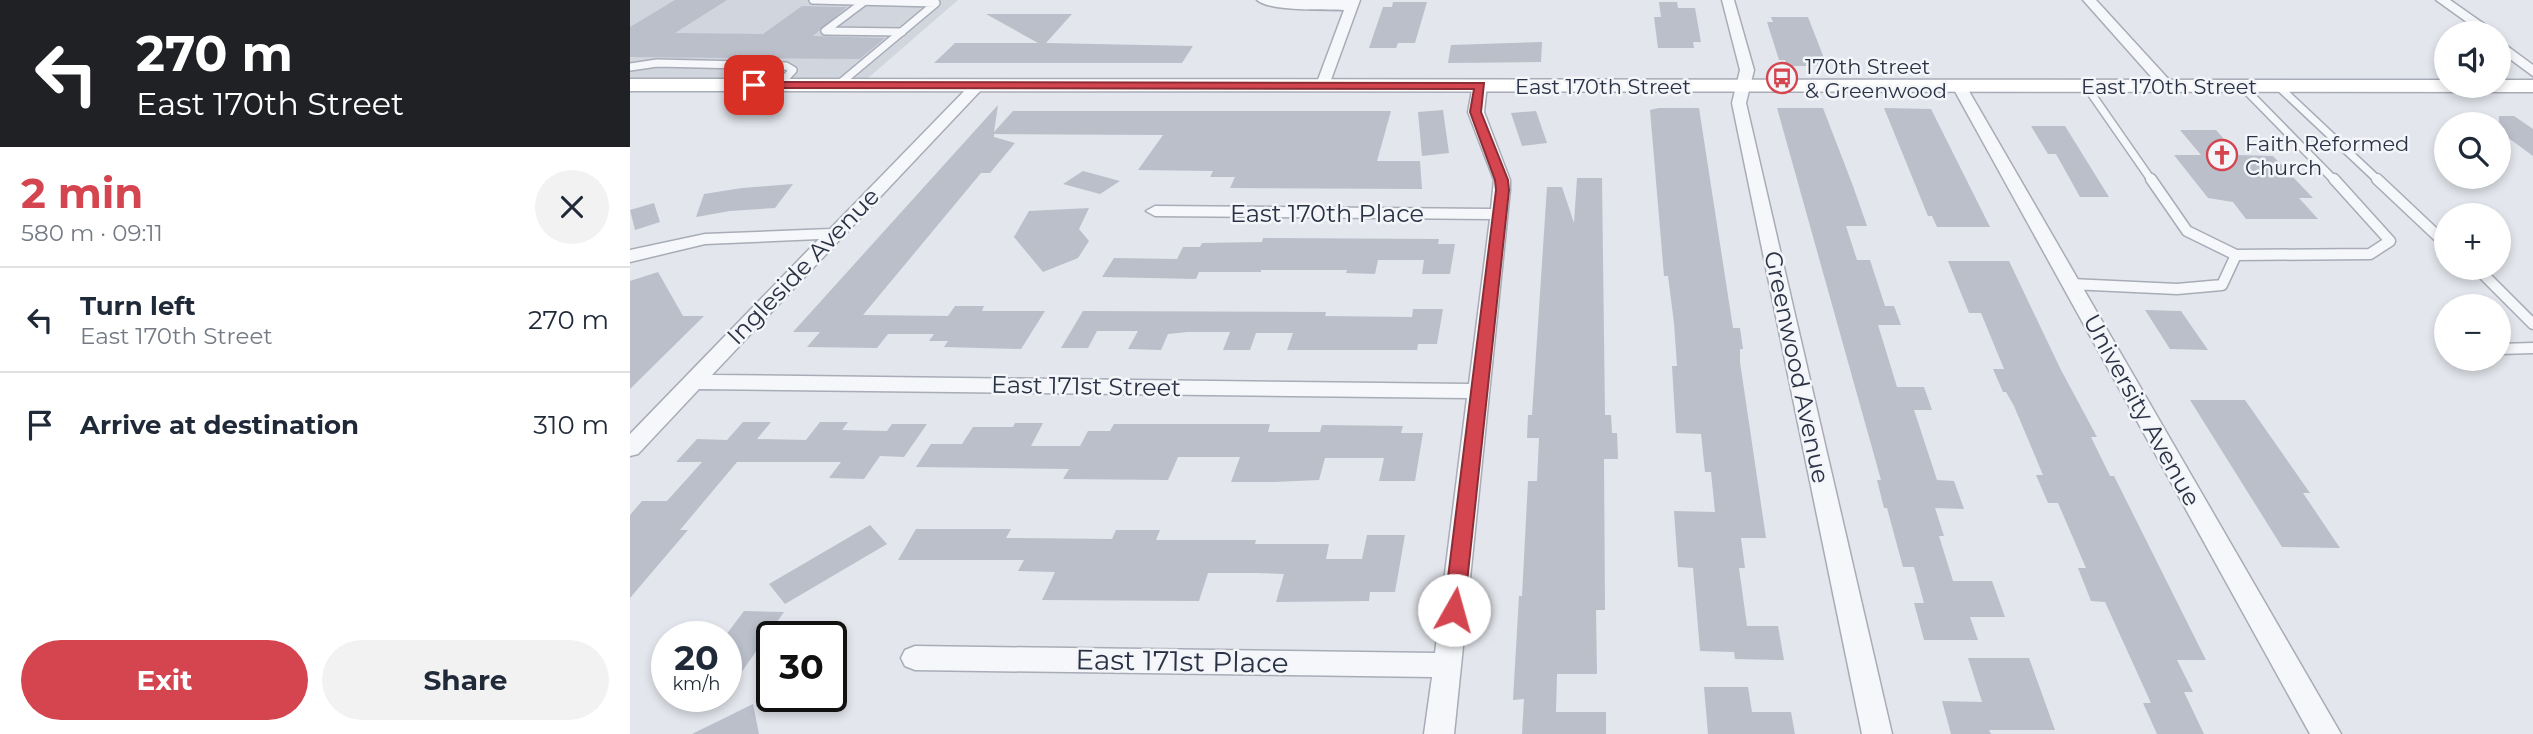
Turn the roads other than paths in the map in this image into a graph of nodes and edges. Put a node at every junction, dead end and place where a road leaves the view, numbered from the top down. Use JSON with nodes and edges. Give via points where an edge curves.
{"nodes":[{"id":1,"x":813,"y":0,"type":"edge"},
{"id":2,"x":1263,"y":0,"type":"edge"},
{"id":3,"x":1728,"y":0,"type":"edge"},
{"id":4,"x":2089,"y":0,"type":"edge"},
{"id":5,"x":2442,"y":0,"type":"edge"},
{"id":6,"x":864,"y":1,"type":"edge"},
{"id":7,"x":1353,"y":3,"type":"edge"},
{"id":8,"x":2473,"y":21,"type":"edge"},
{"id":9,"x":902,"y":32,"type":"junction"},
{"id":10,"x":2511,"y":60,"type":"edge"},
{"id":11,"x":630,"y":67,"type":"edge"},
{"id":12,"x":630,"y":85,"type":"edge"},
{"id":13,"x":779,"y":85,"type":"junction"},
{"id":14,"x":838,"y":85,"type":"junction"},
{"id":15,"x":978,"y":85,"type":"junction"},
{"id":16,"x":1323,"y":85,"type":"junction"},
{"id":17,"x":2530,"y":85,"type":"edge"},
{"id":18,"x":1480,"y":86,"type":"junction"},
{"id":19,"x":1742,"y":86,"type":"junction"},
{"id":20,"x":1959,"y":86,"type":"junction"},
{"id":21,"x":2086,"y":86,"type":"junction"},
{"id":22,"x":2167,"y":86,"type":"junction"},
{"id":23,"x":2242,"y":86,"type":"junction"},
{"id":24,"x":2278,"y":86,"type":"junction"},
{"id":25,"x":1155,"y":211,"type":"dead end"},
{"id":26,"x":1499,"y":214,"type":"junction"},
{"id":27,"x":2434,"y":233,"type":"edge"},
{"id":28,"x":833,"y":234,"type":"junction"},
{"id":29,"x":2236,"y":255,"type":"junction"},
{"id":30,"x":630,"y":256,"type":"edge"},
{"id":31,"x":2489,"y":280,"type":"edge"},
{"id":32,"x":2071,"y":284,"type":"junction"},
{"id":33,"x":2533,"y":324,"type":"edge"},
{"id":34,"x":2533,"y":348,"type":"edge"},
{"id":35,"x":2511,"y":349,"type":"edge"},
{"id":36,"x":694,"y":382,"type":"junction"},
{"id":37,"x":1479,"y":391,"type":"junction"},
{"id":38,"x":630,"y":449,"type":"edge"},
{"id":39,"x":915,"y":658,"type":"dead end"},
{"id":40,"x":1448,"y":665,"type":"junction"},
{"id":41,"x":1439,"y":734,"type":"edge"},
{"id":42,"x":1877,"y":734,"type":"edge"},
{"id":43,"x":2326,"y":734,"type":"edge"}],
"edges":[{"from":1,"to":6,"type":"lane"},
{"from":2,"to":7,"type":"street","via":[[1300,5]]},
{"from":3,"to":19,"type":"street","name":"Greenwood Avenue","via":[[1747,70]]},
{"from":4,"to":22,"type":"street"},
{"from":5,"to":8,"type":"street"},
{"from":6,"to":9,"type":"lane","via":[[936,3]]},
{"from":6,"to":9,"type":"lane","via":[[825,31]]},
{"from":7,"to":16,"type":"street"},
{"from":9,"to":14,"type":"lane"},
{"from":10,"to":17,"type":"street"},
{"from":11,"to":13,"type":"lane","via":[[657,63],[786,66],[793,70]]},
{"from":12,"to":13,"type":"street","name":"East 170th Street"},
{"from":13,"to":14,"type":"street","name":"East 170th Street"},
{"from":14,"to":15,"type":"street","name":"East 170th Street"},
{"from":15,"to":16,"type":"street","name":"East 170th Street"},
{"from":15,"to":28,"type":"street","name":"Ingleside Avenue"},
{"from":16,"to":18,"type":"street","name":"East 170th Street"},
{"from":17,"to":24,"type":"street","name":"East 170th Street"},
{"from":18,"to":19,"type":"street","name":"East 170th Street"},
{"from":18,"to":26,"type":"street","via":[[1476,112],[1502,180]]},
{"from":19,"to":20,"type":"street","name":"East 170th Street"},
{"from":19,"to":42,"type":"street","name":"Greenwood Avenue","via":[[1739,103]]},
{"from":20,"to":21,"type":"street","name":"East 170th Street"},
{"from":20,"to":32,"type":"street","name":"University Avenue"},
{"from":21,"to":22,"type":"street","name":"East 170th Street"},
{"from":21,"to":29,"type":"lane","via":[[2187,231]]},
{"from":22,"to":23,"type":"street","name":"East 170th Street"},
{"from":23,"to":24,"type":"street","name":"East 170th Street"},
{"from":23,"to":29,"type":"lane","via":[[2390,242],[2370,254]]},
{"from":24,"to":27,"type":"lane"},
{"from":25,"to":26,"type":"street","name":"East 170th Place"},
{"from":26,"to":37,"type":"street"},
{"from":28,"to":30,"type":"street","via":[[707,237]]},
{"from":28,"to":36,"type":"street","name":"Ingleside Avenue"},
{"from":29,"to":32,"type":"lane","via":[[2222,285],[2177,289]]},
{"from":31,"to":33,"type":"lane"},
{"from":32,"to":43,"type":"street","name":"University Avenue"},
{"from":34,"to":35,"type":"lane"},
{"from":36,"to":37,"type":"street","name":"East 171st Street"},
{"from":36,"to":38,"type":"street","name":"Ingleside Avenue"},
{"from":37,"to":40,"type":"street"},
{"from":39,"to":40,"type":"street","name":"East 171st Place"},
{"from":40,"to":41,"type":"street"}]}
